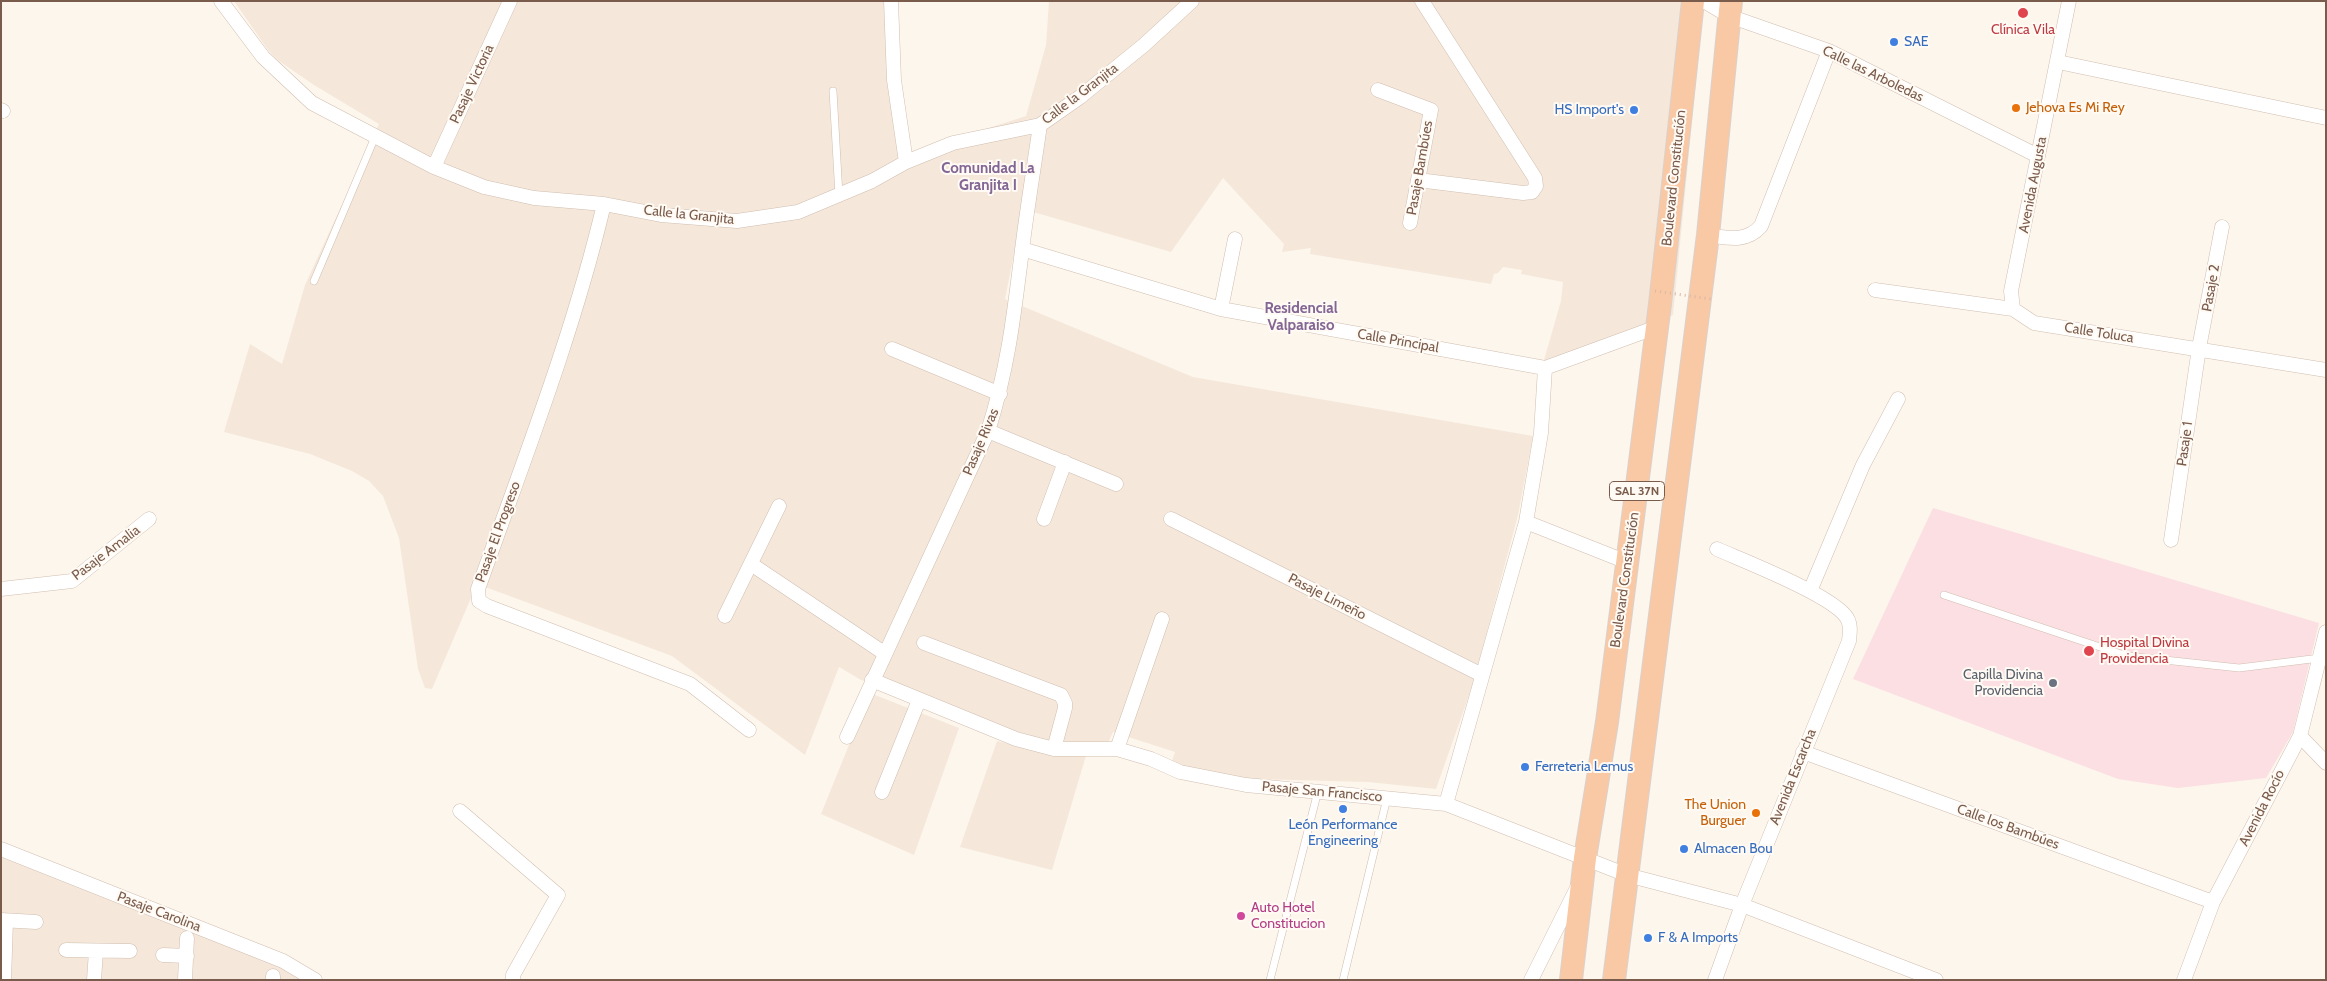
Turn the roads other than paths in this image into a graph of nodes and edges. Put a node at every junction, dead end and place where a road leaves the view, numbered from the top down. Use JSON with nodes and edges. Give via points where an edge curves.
{"nodes":[{"id":1,"x":221,"y":1,"type":"edge"},
{"id":2,"x":510,"y":1,"type":"edge"},
{"id":3,"x":891,"y":1,"type":"edge"},
{"id":4,"x":1192,"y":1,"type":"edge"},
{"id":5,"x":1422,"y":1,"type":"edge"},
{"id":6,"x":1693,"y":1,"type":"edge"},
{"id":7,"x":1704,"y":1,"type":"edge"},
{"id":8,"x":2070,"y":1,"type":"edge"},
{"id":9,"x":1730,"y":9,"type":"edge"},
{"id":10,"x":1829,"y":51,"type":"junction"},
{"id":11,"x":2058,"y":62,"type":"junction"},
{"id":12,"x":1378,"y":90,"type":"dead end"},
{"id":13,"x":833,"y":91,"type":"dead end"},
{"id":14,"x":2326,"y":118,"type":"edge"},
{"id":15,"x":1040,"y":125,"type":"junction"},
{"id":16,"x":375,"y":137,"type":"junction"},
{"id":17,"x":2038,"y":156,"type":"junction"},
{"id":18,"x":906,"y":162,"type":"junction"},
{"id":19,"x":434,"y":167,"type":"junction"},
{"id":20,"x":1418,"y":180,"type":"junction"},
{"id":21,"x":839,"y":196,"type":"junction"},
{"id":22,"x":604,"y":204,"type":"junction"},
{"id":23,"x":1410,"y":223,"type":"dead end"},
{"id":24,"x":2222,"y":227,"type":"dead end"},
{"id":25,"x":1708,"y":235,"type":"junction"},
{"id":26,"x":1235,"y":238,"type":"dead end"},
{"id":27,"x":1022,"y":249,"type":"junction"},
{"id":28,"x":314,"y":281,"type":"dead end"},
{"id":29,"x":1875,"y":290,"type":"dead end"},
{"id":30,"x":1221,"y":309,"type":"junction"},
{"id":31,"x":2013,"y":309,"type":"junction"},
{"id":32,"x":1657,"y":327,"type":"junction"},
{"id":33,"x":2199,"y":348,"type":"junction"},
{"id":34,"x":892,"y":349,"type":"dead end"},
{"id":35,"x":1545,"y":368,"type":"junction"},
{"id":36,"x":2326,"y":370,"type":"edge"},
{"id":37,"x":1000,"y":394,"type":"junction"},
{"id":38,"x":1898,"y":399,"type":"dead end"},
{"id":39,"x":988,"y":431,"type":"junction"},
{"id":40,"x":1065,"y":462,"type":"junction"},
{"id":41,"x":1116,"y":484,"type":"dead end"},
{"id":42,"x":779,"y":506,"type":"dead end"},
{"id":43,"x":149,"y":519,"type":"dead end"},
{"id":44,"x":1044,"y":519,"type":"dead end"},
{"id":45,"x":1171,"y":519,"type":"dead end"},
{"id":46,"x":1526,"y":522,"type":"junction"},
{"id":47,"x":2171,"y":540,"type":"dead end"},
{"id":48,"x":1716,"y":549,"type":"dead end"},
{"id":49,"x":1627,"y":562,"type":"junction"},
{"id":50,"x":751,"y":564,"type":"junction"},
{"id":51,"x":1,"y":589,"type":"edge"},
{"id":52,"x":1810,"y":592,"type":"junction"},
{"id":53,"x":1944,"y":594,"type":"dead end"},
{"id":54,"x":725,"y":616,"type":"dead end"},
{"id":55,"x":1162,"y":619,"type":"dead end"},
{"id":56,"x":2326,"y":632,"type":"edge"},
{"id":57,"x":924,"y":643,"type":"dead end"},
{"id":58,"x":884,"y":653,"type":"junction"},
{"id":59,"x":2323,"y":661,"type":"edge"},
{"id":60,"x":1482,"y":675,"type":"junction"},
{"id":61,"x":872,"y":680,"type":"junction"},
{"id":62,"x":919,"y":700,"type":"junction"},
{"id":63,"x":749,"y":730,"type":"dead end"},
{"id":64,"x":847,"y":736,"type":"dead end"},
{"id":65,"x":2300,"y":736,"type":"junction"},
{"id":66,"x":1054,"y":749,"type":"junction"},
{"id":67,"x":1117,"y":749,"type":"junction"},
{"id":68,"x":1803,"y":752,"type":"junction"},
{"id":69,"x":2326,"y":763,"type":"edge"},
{"id":70,"x":1318,"y":790,"type":"junction"},
{"id":71,"x":882,"y":792,"type":"dead end"},
{"id":72,"x":1388,"y":798,"type":"junction"},
{"id":73,"x":1446,"y":804,"type":"junction"},
{"id":74,"x":460,"y":811,"type":"dead end"},
{"id":75,"x":1,"y":849,"type":"edge"},
{"id":76,"x":1584,"y":867,"type":"junction"},
{"id":77,"x":1627,"y":875,"type":"junction"},
{"id":78,"x":2213,"y":902,"type":"junction"},
{"id":79,"x":1742,"y":905,"type":"junction"},
{"id":80,"x":4,"y":921,"type":"edge"},
{"id":81,"x":36,"y":922,"type":"dead end"},
{"id":82,"x":187,"y":938,"type":"dead end"},
{"id":83,"x":66,"y":950,"type":"dead end"},
{"id":84,"x":96,"y":951,"type":"junction"},
{"id":85,"x":130,"y":951,"type":"dead end"},
{"id":86,"x":163,"y":955,"type":"dead end"},
{"id":87,"x":186,"y":956,"type":"junction"},
{"id":88,"x":4,"y":980,"type":"edge"},
{"id":89,"x":94,"y":980,"type":"edge"},
{"id":90,"x":185,"y":980,"type":"edge"},
{"id":91,"x":315,"y":980,"type":"edge"},
{"id":92,"x":514,"y":980,"type":"edge"},
{"id":93,"x":1270,"y":980,"type":"edge"},
{"id":94,"x":1343,"y":980,"type":"edge"},
{"id":95,"x":1531,"y":980,"type":"edge"},
{"id":96,"x":1571,"y":980,"type":"edge"},
{"id":97,"x":1614,"y":980,"type":"edge"},
{"id":98,"x":1715,"y":980,"type":"edge"},
{"id":99,"x":1936,"y":980,"type":"edge"},
{"id":100,"x":2184,"y":980,"type":"edge"}],
"edges":[{"from":1,"to":16,"type":"street","name":"Calle la Granjita","via":[[263,57],[312,103]]},
{"from":2,"to":19,"type":"street","name":"Pasaje Victoria"},
{"from":3,"to":18,"type":"street","via":[[894,80]]},
{"from":4,"to":15,"type":"street","name":"Calle la Granjita","via":[[1144,45]]},
{"from":5,"to":20,"type":"street","via":[[1537,183],[1532,192],[1523,193]]},
{"from":6,"to":32,"type":"highway","name":"Boulevard Constitución","number":"SAL 37N"},
{"from":7,"to":9,"type":"street","name":"Calle las Arboledas"},
{"from":8,"to":11,"type":"street","name":"Avenida Augusta"},
{"from":9,"to":10,"type":"street","name":"Calle las Arboledas"},
{"from":9,"to":25,"type":"highway","number":"SAL 37N"},
{"from":10,"to":17,"type":"street","name":"Calle las Arboledas"},
{"from":10,"to":25,"type":"street","via":[[1761,226],[1744,238]]},
{"from":11,"to":14,"type":"street"},
{"from":11,"to":17,"type":"street","name":"Avenida Augusta"},
{"from":12,"to":20,"type":"street","name":"Pasaje Bambúes","via":[[1431,110]]},
{"from":13,"to":21,"type":"lane"},
{"from":15,"to":18,"type":"street","name":"Calle la Granjita","via":[[953,143]]},
{"from":15,"to":27,"type":"street","name":"Pasaje Rivas"},
{"from":16,"to":19,"type":"street","name":"Calle la Granjita"},
{"from":16,"to":28,"type":"lane"},
{"from":17,"to":31,"type":"street","name":"Avenida Augusta","via":[[2011,291]]},
{"from":18,"to":21,"type":"street","name":"Calle la Granjita"},
{"from":19,"to":22,"type":"street","name":"Calle la Granjita","via":[[484,187],[534,198]]},
{"from":20,"to":23,"type":"street","name":"Pasaje Bambúes"},
{"from":21,"to":22,"type":"street","name":"Calle la Granjita","via":[[798,212],[737,221],[661,215]]},
{"from":22,"to":63,"type":"street","name":"Pasaje El Progreso","via":[[564,347],[478,589],[479,601],[690,684]]},
{"from":24,"to":33,"type":"street","name":"Pasaje 2"},
{"from":25,"to":77,"type":"highway","number":"SAL 37N"},
{"from":26,"to":30,"type":"street"},
{"from":27,"to":30,"type":"street","name":"Calle Principal"},
{"from":27,"to":37,"type":"street","name":"Pasaje Rivas","via":[[1014,325]]},
{"from":29,"to":31,"type":"street","name":"Calle Toluca"},
{"from":30,"to":35,"type":"street","name":"Calle Principal"},
{"from":31,"to":33,"type":"street","name":"Calle Toluca","via":[[2034,323]]},
{"from":32,"to":35,"type":"street"},
{"from":32,"to":49,"type":"highway","name":"Boulevard Constitución","number":"SAL 37N"},
{"from":33,"to":36,"type":"street","name":"Calle Toluca"},
{"from":33,"to":47,"type":"street","name":"Pasaje 1"},
{"from":34,"to":37,"type":"street"},
{"from":35,"to":46,"type":"street","via":[[1541,433]]},
{"from":37,"to":39,"type":"street","name":"Pasaje Rivas"},
{"from":38,"to":52,"type":"street","via":[[1862,465]]},
{"from":39,"to":40,"type":"street"},
{"from":39,"to":58,"type":"street","name":"Pasaje Rivas"},
{"from":40,"to":41,"type":"street"},
{"from":40,"to":44,"type":"street"},
{"from":42,"to":50,"type":"street"},
{"from":43,"to":51,"type":"street","name":"Pasaje Amalia","via":[[72,581]]},
{"from":45,"to":60,"type":"street","name":"Pasaje Limeño"},
{"from":46,"to":49,"type":"street"},
{"from":46,"to":60,"type":"street"},
{"from":48,"to":52,"type":"street"},
{"from":49,"to":76,"type":"highway","name":"Boulevard Constitución","number":"SAL 37N"},
{"from":50,"to":54,"type":"street"},
{"from":50,"to":58,"type":"street"},
{"from":52,"to":68,"type":"street","name":"Avenida Escarcha","via":[[1831,602],[1851,627],[1849,640]]},
{"from":53,"to":59,"type":"lane","via":[[2127,656],[2239,668]]},
{"from":55,"to":67,"type":"street"},
{"from":56,"to":59,"type":"street","name":"Avenida Rocío"},
{"from":57,"to":66,"type":"street","via":[[1061,696],[1065,708]]},
{"from":58,"to":61,"type":"street","name":"Pasaje Rivas"},
{"from":59,"to":65,"type":"street","name":"Avenida Rocío"},
{"from":60,"to":73,"type":"street"},
{"from":61,"to":62,"type":"street","name":"Pasaje San Francisco"},
{"from":61,"to":64,"type":"street","name":"Pasaje Rivas"},
{"from":62,"to":66,"type":"street","name":"Pasaje San Francisco","via":[[1016,739]]},
{"from":62,"to":71,"type":"street"},
{"from":65,"to":69,"type":"street"},
{"from":65,"to":78,"type":"street","name":"Avenida Rocío"},
{"from":66,"to":67,"type":"street","name":"Pasaje San Francisco"},
{"from":67,"to":70,"type":"street","name":"Pasaje San Francisco","via":[[1180,772],[1246,785]]},
{"from":68,"to":78,"type":"street","name":"Calle los Bambúes"},
{"from":68,"to":79,"type":"street","name":"Avenida Escarcha"},
{"from":70,"to":72,"type":"street","name":"Pasaje San Francisco"},
{"from":70,"to":93,"type":"lane"},
{"from":72,"to":73,"type":"street","name":"Pasaje San Francisco"},
{"from":72,"to":94,"type":"lane"},
{"from":73,"to":76,"type":"street","name":"Pasaje San Francisco"},
{"from":74,"to":92,"type":"street","via":[[558,895],[513,975]]},
{"from":75,"to":91,"type":"street","name":"Pasaje Carolina","via":[[283,961]]},
{"from":76,"to":77,"type":"street","name":"Pasaje San Francisco"},
{"from":76,"to":95,"type":"street"},
{"from":76,"to":96,"type":"highway","name":"Boulevard Constitución","number":"SAL 37N"},
{"from":77,"to":79,"type":"street","name":"Pasaje San Francisco"},
{"from":77,"to":97,"type":"highway","number":"SAL 37N"},
{"from":78,"to":100,"type":"street","name":"Avenida Rocío"},
{"from":79,"to":98,"type":"street","name":"Avenida Escarcha"},
{"from":79,"to":99,"type":"street","name":"Pasaje San Francisco"},
{"from":80,"to":81,"type":"street"},
{"from":80,"to":88,"type":"street"},
{"from":82,"to":87,"type":"street"},
{"from":83,"to":84,"type":"street"},
{"from":84,"to":85,"type":"street"},
{"from":84,"to":89,"type":"street"},
{"from":86,"to":87,"type":"street"},
{"from":87,"to":90,"type":"street"}]}
